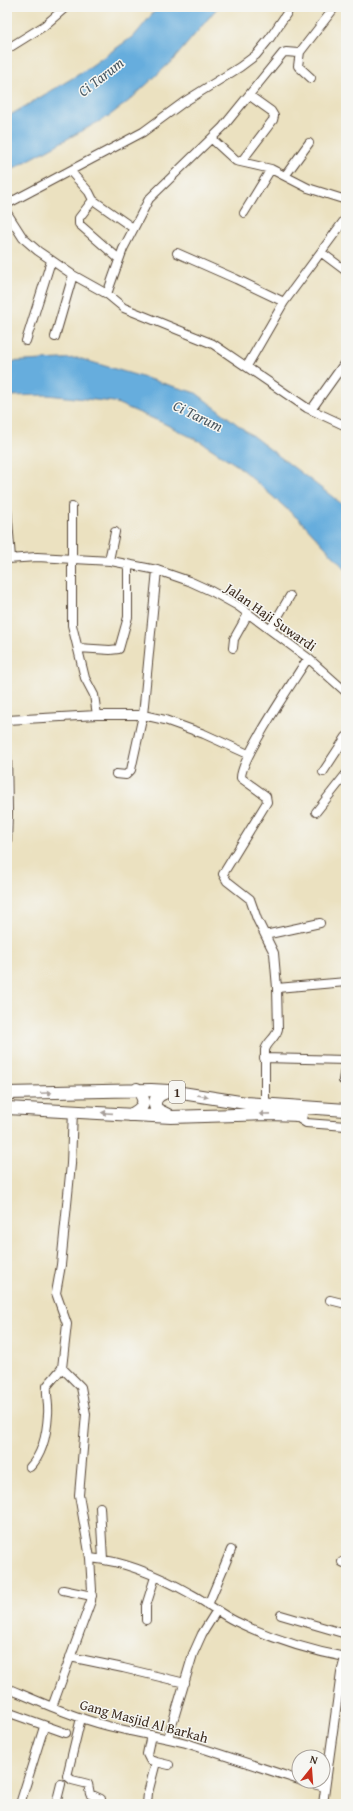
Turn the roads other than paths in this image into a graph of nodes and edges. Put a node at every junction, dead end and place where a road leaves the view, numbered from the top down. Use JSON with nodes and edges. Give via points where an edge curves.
{"nodes":[{"id":1,"x":66,"y":7,"type":"edge"},
{"id":2,"x":291,"y":7,"type":"edge"},
{"id":3,"x":335,"y":7,"type":"edge"},
{"id":4,"x":7,"y":49,"type":"edge"},
{"id":5,"x":300,"y":52,"type":"junction"},
{"id":6,"x":311,"y":78,"type":"dead end"},
{"id":7,"x":250,"y":96,"type":"junction"},
{"id":8,"x":212,"y":139,"type":"junction"},
{"id":9,"x":309,"y":143,"type":"dead end"},
{"id":10,"x":241,"y":162,"type":"junction"},
{"id":11,"x":271,"y":169,"type":"junction"},
{"id":12,"x":71,"y":172,"type":"junction"},
{"id":13,"x":285,"y":176,"type":"junction"},
{"id":14,"x":93,"y":200,"type":"junction"},
{"id":15,"x":346,"y":200,"type":"edge"},
{"id":16,"x":7,"y":204,"type":"edge"},
{"id":17,"x":7,"y":213,"type":"edge"},
{"id":18,"x":244,"y":213,"type":"dead end"},
{"id":19,"x":346,"y":218,"type":"edge"},
{"id":20,"x":134,"y":228,"type":"junction"},
{"id":21,"x":322,"y":252,"type":"junction"},
{"id":22,"x":177,"y":253,"type":"dead end"},
{"id":23,"x":119,"y":259,"type":"junction"},
{"id":24,"x":51,"y":261,"type":"junction"},
{"id":25,"x":346,"y":271,"type":"edge"},
{"id":26,"x":73,"y":275,"type":"junction"},
{"id":27,"x":107,"y":294,"type":"junction"},
{"id":28,"x":284,"y":302,"type":"junction"},
{"id":29,"x":55,"y":337,"type":"dead end"},
{"id":30,"x":26,"y":341,"type":"dead end"},
{"id":31,"x":346,"y":361,"type":"edge"},
{"id":32,"x":247,"y":366,"type":"junction"},
{"id":33,"x":311,"y":410,"type":"junction"},
{"id":34,"x":346,"y":426,"type":"edge"},
{"id":35,"x":72,"y":507,"type":"dead end"},
{"id":36,"x":7,"y":509,"type":"edge"},
{"id":37,"x":115,"y":532,"type":"dead end"},
{"id":38,"x":9,"y":558,"type":"edge"},
{"id":39,"x":72,"y":559,"type":"junction"},
{"id":40,"x":109,"y":560,"type":"junction"},
{"id":41,"x":128,"y":565,"type":"junction"},
{"id":42,"x":157,"y":570,"type":"junction"},
{"id":43,"x":290,"y":596,"type":"dead end"},
{"id":44,"x":248,"y":614,"type":"junction"},
{"id":45,"x":270,"y":630,"type":"junction"},
{"id":46,"x":78,"y":648,"type":"junction"},
{"id":47,"x":232,"y":648,"type":"dead end"},
{"id":48,"x":308,"y":658,"type":"junction"},
{"id":49,"x":346,"y":692,"type":"edge"},
{"id":50,"x":97,"y":715,"type":"junction"},
{"id":51,"x":143,"y":715,"type":"junction"},
{"id":52,"x":7,"y":720,"type":"edge"},
{"id":53,"x":346,"y":736,"type":"edge"},
{"id":54,"x":7,"y":752,"type":"edge"},
{"id":55,"x":248,"y":754,"type":"junction"},
{"id":56,"x":324,"y":772,"type":"dead end"},
{"id":57,"x":116,"y":774,"type":"dead end"},
{"id":58,"x":346,"y":774,"type":"edge"},
{"id":59,"x":316,"y":812,"type":"dead end"},
{"id":60,"x":7,"y":844,"type":"edge"},
{"id":61,"x":320,"y":923,"type":"dead end"},
{"id":62,"x":265,"y":935,"type":"junction"},
{"id":63,"x":346,"y":982,"type":"edge"},
{"id":64,"x":277,"y":988,"type":"junction"},
{"id":65,"x":264,"y":1058,"type":"junction"},
{"id":66,"x":346,"y":1062,"type":"edge"},
{"id":67,"x":346,"y":1081,"type":"edge"},
{"id":68,"x":137,"y":1090,"type":"junction"},
{"id":69,"x":170,"y":1091,"type":"junction"},
{"id":70,"x":7,"y":1093,"type":"edge"},
{"id":71,"x":265,"y":1101,"type":"junction"},
{"id":72,"x":346,"y":1104,"type":"edge"},
{"id":73,"x":7,"y":1108,"type":"edge"},
{"id":74,"x":73,"y":1110,"type":"junction"},
{"id":75,"x":346,"y":1110,"type":"edge"},
{"id":76,"x":292,"y":1114,"type":"junction"},
{"id":77,"x":130,"y":1115,"type":"junction"},
{"id":78,"x":171,"y":1117,"type":"junction"},
{"id":79,"x":346,"y":1118,"type":"edge"},
{"id":80,"x":346,"y":1126,"type":"edge"},
{"id":81,"x":330,"y":1300,"type":"dead end"},
{"id":82,"x":346,"y":1304,"type":"edge"},
{"id":83,"x":62,"y":1368,"type":"junction"},
{"id":84,"x":30,"y":1467,"type":"dead end"},
{"id":85,"x":100,"y":1507,"type":"dead end"},
{"id":86,"x":231,"y":1550,"type":"dead end"},
{"id":87,"x":90,"y":1558,"type":"junction"},
{"id":88,"x":103,"y":1560,"type":"junction"},
{"id":89,"x":155,"y":1577,"type":"junction"},
{"id":90,"x":63,"y":1590,"type":"dead end"},
{"id":91,"x":92,"y":1596,"type":"junction"},
{"id":92,"x":208,"y":1605,"type":"junction"},
{"id":93,"x":217,"y":1610,"type":"junction"},
{"id":94,"x":281,"y":1616,"type":"dead end"},
{"id":95,"x":146,"y":1620,"type":"dead end"},
{"id":96,"x":346,"y":1634,"type":"edge"},
{"id":97,"x":345,"y":1655,"type":"edge"},
{"id":98,"x":70,"y":1657,"type":"junction"},
{"id":99,"x":185,"y":1683,"type":"junction"},
{"id":100,"x":7,"y":1688,"type":"edge"},
{"id":101,"x":52,"y":1707,"type":"junction"},
{"id":102,"x":7,"y":1712,"type":"edge"},
{"id":103,"x":81,"y":1718,"type":"junction"},
{"id":104,"x":44,"y":1727,"type":"junction"},
{"id":105,"x":66,"y":1733,"type":"dead end"},
{"id":106,"x":151,"y":1735,"type":"junction"},
{"id":107,"x":168,"y":1738,"type":"junction"},
{"id":108,"x":331,"y":1749,"type":"edge"},
{"id":109,"x":156,"y":1762,"type":"junction"},
{"id":110,"x":169,"y":1765,"type":"dead end"},
{"id":111,"x":291,"y":1778,"type":"edge"},
{"id":112,"x":61,"y":1784,"type":"dead end"},
{"id":113,"x":325,"y":1789,"type":"edge"},
{"id":114,"x":20,"y":1804,"type":"edge"},
{"id":115,"x":56,"y":1804,"type":"edge"},
{"id":116,"x":100,"y":1804,"type":"edge"},
{"id":117,"x":148,"y":1804,"type":"edge"},
{"id":118,"x":322,"y":1804,"type":"edge"}],
"edges":[{"from":1,"to":4,"type":"street","via":[[44,26]]},
{"from":2,"to":12,"type":"street","via":[[270,38],[251,59],[143,132]]},
{"from":3,"to":5,"type":"street"},
{"from":5,"to":6,"type":"street","via":[[298,66]]},
{"from":5,"to":7,"type":"street","via":[[283,53]]},
{"from":7,"to":8,"type":"street"},
{"from":7,"to":10,"type":"street","via":[[274,116]]},
{"from":8,"to":10,"type":"street","via":[[232,158]]},
{"from":8,"to":20,"type":"street","via":[[154,194]]},
{"from":9,"to":13,"type":"street"},
{"from":10,"to":11,"type":"street"},
{"from":11,"to":13,"type":"street"},
{"from":11,"to":18,"type":"street"},
{"from":12,"to":14,"type":"street"},
{"from":12,"to":16,"type":"street"},
{"from":13,"to":15,"type":"street","via":[[308,188]]},
{"from":14,"to":20,"type":"street"},
{"from":14,"to":23,"type":"street","via":[[78,222]]},
{"from":17,"to":24,"type":"street","via":[[24,238]]},
{"from":19,"to":21,"type":"street"},
{"from":20,"to":23,"type":"street"},
{"from":21,"to":25,"type":"street"},
{"from":21,"to":28,"type":"street"},
{"from":22,"to":28,"type":"street"},
{"from":23,"to":27,"type":"street"},
{"from":24,"to":26,"type":"street"},
{"from":24,"to":30,"type":"street"},
{"from":26,"to":27,"type":"street"},
{"from":26,"to":29,"type":"street"},
{"from":27,"to":32,"type":"street","via":[[130,311],[213,344]]},
{"from":28,"to":32,"type":"street"},
{"from":31,"to":33,"type":"street"},
{"from":32,"to":33,"type":"street"},
{"from":33,"to":34,"type":"street"},
{"from":35,"to":39,"type":"street"},
{"from":36,"to":38,"type":"street"},
{"from":37,"to":40,"type":"street"},
{"from":38,"to":39,"type":"street","name":"Jalan Haji Suwardi"},
{"from":39,"to":40,"type":"street","name":"Jalan Haji Suwardi"},
{"from":39,"to":46,"type":"street","via":[[72,625]]},
{"from":40,"to":41,"type":"street","name":"Jalan Haji Suwardi"},
{"from":41,"to":42,"type":"street","name":"Jalan Haji Suwardi"},
{"from":41,"to":46,"type":"street","via":[[128,617],[119,649]]},
{"from":42,"to":44,"type":"street","name":"Jalan Haji Suwardi","via":[[211,591]]},
{"from":42,"to":51,"type":"street"},
{"from":43,"to":45,"type":"street"},
{"from":44,"to":45,"type":"street","name":"Jalan Haji Suwardi"},
{"from":44,"to":47,"type":"street"},
{"from":45,"to":48,"type":"street","name":"Jalan Haji Suwardi"},
{"from":46,"to":50,"type":"street","via":[[85,678],[94,695]]},
{"from":48,"to":49,"type":"street","name":"Jalan Haji Suwardi"},
{"from":48,"to":55,"type":"street"},
{"from":50,"to":51,"type":"street"},
{"from":50,"to":52,"type":"street"},
{"from":51,"to":55,"type":"street","via":[[204,734]]},
{"from":51,"to":57,"type":"street","via":[[131,770],[126,775]]},
{"from":53,"to":56,"type":"street"},
{"from":54,"to":60,"type":"street"},
{"from":55,"to":62,"type":"street","via":[[241,778],[264,793],[267,799],[223,874],[250,899]]},
{"from":58,"to":59,"type":"street"},
{"from":61,"to":62,"type":"street"},
{"from":62,"to":64,"type":"street","via":[[275,958]]},
{"from":63,"to":64,"type":"street"},
{"from":64,"to":65,"type":"street","via":[[278,1029],[266,1047]]},
{"from":65,"to":66,"type":"street"},
{"from":65,"to":71,"type":"street"},
{"from":66,"to":67,"type":"street","via":[[343,1080]]},
{"from":68,"to":69,"type":"main road","number":"1"},
{"from":70,"to":68,"type":"main road","number":"1","one_way":true},
{"from":68,"to":77,"type":"main road","via":[[144,1098],[144,1102],[139,1111]]},
{"from":69,"to":71,"type":"main road","number":"1","one_way":true,"via":[[234,1101]]},
{"from":69,"to":78,"type":"main road","via":[[156,1098],[154,1105],[156,1109]]},
{"from":71,"to":72,"type":"street"},
{"from":71,"to":75,"type":"main road","number":"1"},
{"from":73,"to":74,"type":"main road","number":"1"},
{"from":77,"to":74,"type":"main road","number":"1","one_way":true},
{"from":74,"to":83,"type":"street","via":[[71,1164],[56,1293],[67,1320]]},
{"from":76,"to":78,"type":"main road","number":"1","one_way":true},
{"from":76,"to":79,"type":"main road","number":"1"},
{"from":76,"to":80,"type":"street","via":[[306,1122]]},
{"from":77,"to":78,"type":"main road","number":"1"},
{"from":81,"to":82,"type":"street"},
{"from":83,"to":84,"type":"street","via":[[48,1386],[48,1415],[43,1444],[38,1458]]},
{"from":83,"to":87,"type":"street","via":[[83,1392],[86,1414],[79,1495]]},
{"from":85,"to":88,"type":"street"},
{"from":86,"to":92,"type":"street"},
{"from":87,"to":88,"type":"street"},
{"from":87,"to":91,"type":"street"},
{"from":88,"to":89,"type":"street"},
{"from":89,"to":92,"type":"street"},
{"from":89,"to":95,"type":"street","via":[[146,1608]]},
{"from":90,"to":91,"type":"street"},
{"from":91,"to":98,"type":"street"},
{"from":92,"to":93,"type":"street"},
{"from":93,"to":97,"type":"street","via":[[262,1633],[309,1650]]},
{"from":93,"to":99,"type":"street","via":[[197,1644]]},
{"from":94,"to":96,"type":"street"},
{"from":97,"to":108,"type":"street"},
{"from":98,"to":99,"type":"street"},
{"from":98,"to":101,"type":"street"},
{"from":99,"to":107,"type":"street"},
{"from":100,"to":101,"type":"street","name":"Gang Masjid Al Barkah"},
{"from":101,"to":103,"type":"street","name":"Gang Masjid Al Barkah"},
{"from":102,"to":104,"type":"street"},
{"from":103,"to":106,"type":"street","name":"Gang Masjid Al Barkah"},
{"from":103,"to":116,"type":"street","via":[[67,1776],[88,1784],[90,1794],[101,1798]]},
{"from":104,"to":105,"type":"street"},
{"from":104,"to":114,"type":"street"},
{"from":106,"to":107,"type":"street","name":"Gang Masjid Al Barkah"},
{"from":106,"to":109,"type":"street","via":[[147,1754],[150,1760]]},
{"from":107,"to":111,"type":"street","name":"Gang Masjid Al Barkah"},
{"from":109,"to":110,"type":"street"},
{"from":109,"to":117,"type":"street","via":[[148,1793]]},
{"from":112,"to":115,"type":"street"},
{"from":113,"to":118,"type":"street"}]}
